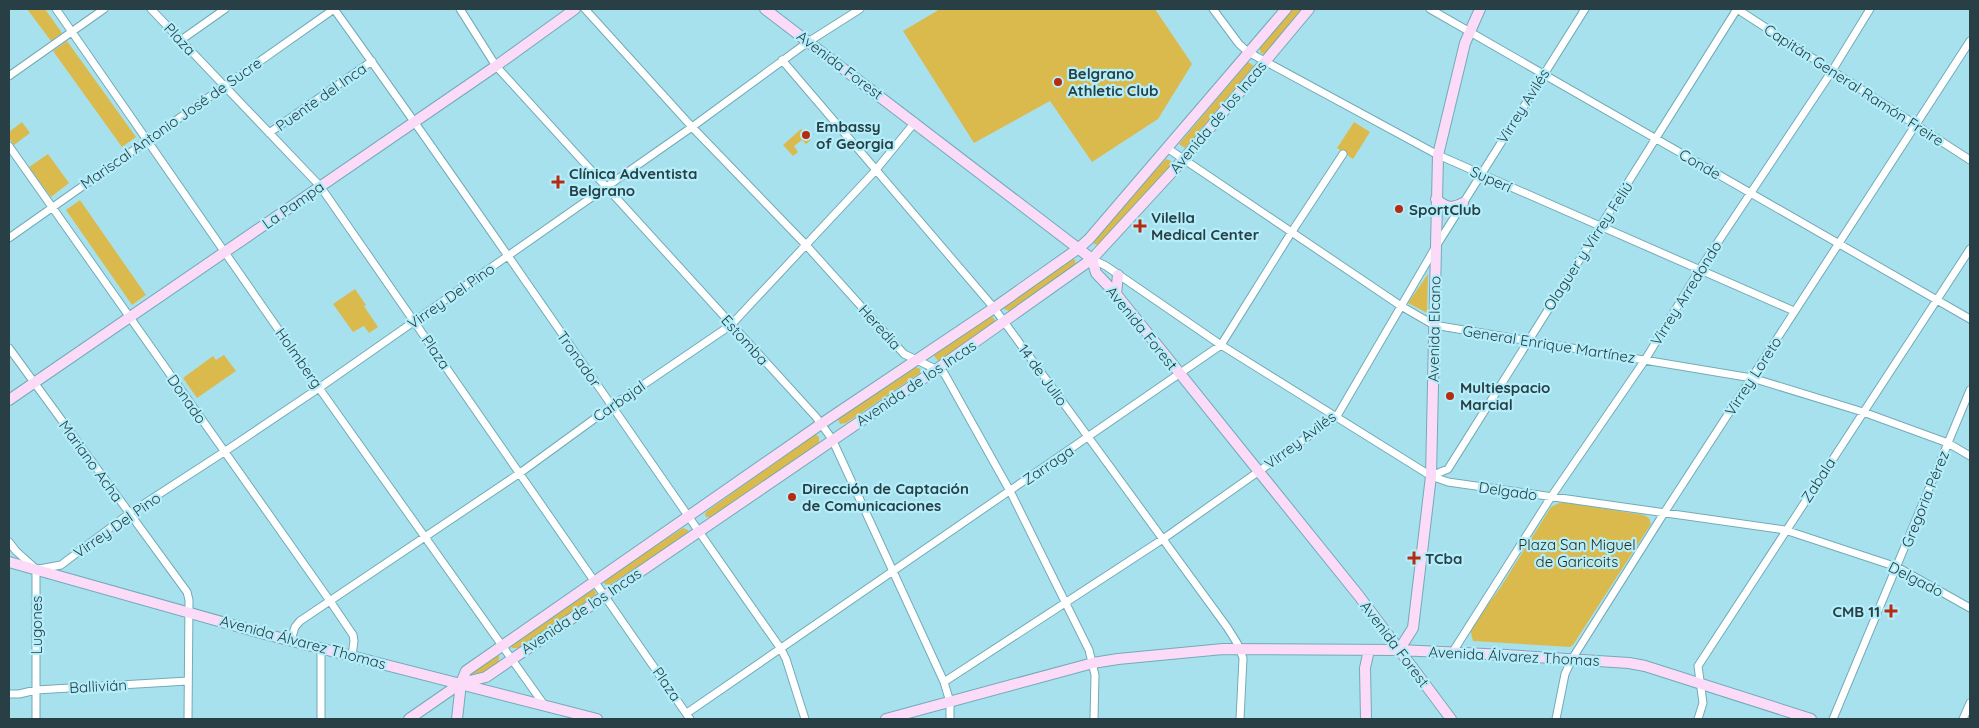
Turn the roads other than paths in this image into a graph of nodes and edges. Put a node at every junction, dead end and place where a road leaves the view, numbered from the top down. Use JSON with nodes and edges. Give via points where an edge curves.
{"nodes":[{"id":1,"x":56,"y":9,"type":"edge"},
{"id":2,"x":104,"y":9,"type":"edge"},
{"id":3,"x":151,"y":9,"type":"edge"},
{"id":4,"x":225,"y":9,"type":"edge"},
{"id":5,"x":334,"y":9,"type":"edge"},
{"id":6,"x":460,"y":9,"type":"edge"},
{"id":7,"x":575,"y":9,"type":"edge"},
{"id":8,"x":585,"y":9,"type":"edge"},
{"id":9,"x":765,"y":9,"type":"edge"},
{"id":10,"x":860,"y":9,"type":"edge"},
{"id":11,"x":1213,"y":9,"type":"edge"},
{"id":12,"x":1286,"y":9,"type":"edge"},
{"id":13,"x":1309,"y":9,"type":"edge"},
{"id":14,"x":1430,"y":9,"type":"edge"},
{"id":15,"x":1480,"y":9,"type":"edge"},
{"id":16,"x":1585,"y":9,"type":"edge"},
{"id":17,"x":1737,"y":9,"type":"edge"},
{"id":18,"x":1870,"y":9,"type":"edge"},
{"id":19,"x":72,"y":31,"type":"junction"},
{"id":20,"x":1468,"y":31,"type":"junction"},
{"id":21,"x":181,"y":40,"type":"junction"},
{"id":22,"x":1970,"y":41,"type":"edge"},
{"id":23,"x":808,"y":42,"type":"junction"},
{"id":24,"x":1248,"y":52,"type":"junction"},
{"id":25,"x":782,"y":60,"type":"junction"},
{"id":26,"x":372,"y":61,"type":"junction"},
{"id":27,"x":1264,"y":61,"type":"junction"},
{"id":28,"x":496,"y":66,"type":"junction"},
{"id":29,"x":1832,"y":71,"type":"junction"},
{"id":30,"x":1543,"y":73,"type":"junction"},
{"id":31,"x":9,"y":76,"type":"edge"},
{"id":32,"x":224,"y":86,"type":"junction"},
{"id":33,"x":415,"y":122,"type":"junction"},
{"id":34,"x":915,"y":122,"type":"junction"},
{"id":35,"x":1915,"y":124,"type":"junction"},
{"id":36,"x":692,"y":127,"type":"junction"},
{"id":37,"x":269,"y":133,"type":"junction"},
{"id":38,"x":1656,"y":138,"type":"junction"},
{"id":39,"x":147,"y":140,"type":"junction"},
{"id":40,"x":9,"y":146,"type":"edge"},
{"id":41,"x":1167,"y":148,"type":"junction"},
{"id":42,"x":1343,"y":154,"type":"dead end"},
{"id":43,"x":1438,"y":155,"type":"junction"},
{"id":44,"x":1183,"y":160,"type":"junction"},
{"id":45,"x":1970,"y":160,"type":"edge"},
{"id":46,"x":875,"y":171,"type":"junction"},
{"id":47,"x":1480,"y":175,"type":"junction"},
{"id":48,"x":320,"y":186,"type":"junction"},
{"id":49,"x":605,"y":186,"type":"junction"},
{"id":50,"x":1749,"y":193,"type":"junction"},
{"id":51,"x":1436,"y":200,"type":"junction"},
{"id":52,"x":1463,"y":203,"type":"junction"},
{"id":53,"x":52,"y":207,"type":"junction"},
{"id":54,"x":1601,"y":226,"type":"junction"},
{"id":55,"x":1291,"y":233,"type":"junction"},
{"id":56,"x":9,"y":238,"type":"edge"},
{"id":57,"x":1839,"y":244,"type":"junction"},
{"id":58,"x":806,"y":245,"type":"junction"},
{"id":59,"x":1079,"y":248,"type":"junction"},
{"id":60,"x":1435,"y":248,"type":"junction"},
{"id":61,"x":1970,"y":249,"type":"edge"},
{"id":62,"x":226,"y":251,"type":"junction"},
{"id":63,"x":507,"y":257,"type":"junction"},
{"id":64,"x":1092,"y":259,"type":"junction"},
{"id":65,"x":1700,"y":269,"type":"junction"},
{"id":66,"x":1118,"y":275,"type":"junction"},
{"id":67,"x":1116,"y":294,"type":"junction"},
{"id":68,"x":1936,"y":299,"type":"junction"},
{"id":69,"x":1401,"y":306,"type":"junction"},
{"id":70,"x":994,"y":308,"type":"junction"},
{"id":71,"x":1794,"y":311,"type":"junction"},
{"id":72,"x":129,"y":318,"type":"junction"},
{"id":73,"x":1970,"y":319,"type":"edge"},
{"id":74,"x":415,"y":321,"type":"junction"},
{"id":75,"x":1004,"y":322,"type":"junction"},
{"id":76,"x":731,"y":324,"type":"junction"},
{"id":77,"x":1434,"y":325,"type":"junction"},
{"id":78,"x":1528,"y":339,"type":"junction"},
{"id":79,"x":1221,"y":345,"type":"junction"},
{"id":80,"x":9,"y":348,"type":"edge"},
{"id":81,"x":917,"y":360,"type":"junction"},
{"id":82,"x":1645,"y":360,"type":"junction"},
{"id":83,"x":937,"y":369,"type":"junction"},
{"id":84,"x":1180,"y":374,"type":"junction"},
{"id":85,"x":1752,"y":378,"type":"junction"},
{"id":86,"x":34,"y":383,"type":"junction"},
{"id":87,"x":319,"y":388,"type":"junction"},
{"id":88,"x":1970,"y":390,"type":"edge"},
{"id":89,"x":9,"y":400,"type":"edge"},
{"id":90,"x":612,"y":406,"type":"junction"},
{"id":91,"x":1863,"y":412,"type":"junction"},
{"id":92,"x":1336,"y":416,"type":"junction"},
{"id":93,"x":821,"y":424,"type":"junction"},
{"id":94,"x":1089,"y":438,"type":"junction"},
{"id":95,"x":832,"y":439,"type":"junction"},
{"id":96,"x":1948,"y":443,"type":"junction"},
{"id":97,"x":224,"y":452,"type":"junction"},
{"id":98,"x":1970,"y":456,"type":"edge"},
{"id":99,"x":1259,"y":470,"type":"junction"},
{"id":100,"x":520,"y":473,"type":"junction"},
{"id":101,"x":1431,"y":476,"type":"junction"},
{"id":102,"x":1010,"y":491,"type":"junction"},
{"id":103,"x":1552,"y":497,"type":"junction"},
{"id":104,"x":130,"y":513,"type":"junction"},
{"id":105,"x":1664,"y":513,"type":"junction"},
{"id":106,"x":688,"y":517,"type":"junction"},
{"id":107,"x":1785,"y":530,"type":"junction"},
{"id":108,"x":699,"y":532,"type":"junction"},
{"id":109,"x":425,"y":536,"type":"junction"},
{"id":110,"x":1163,"y":539,"type":"junction"},
{"id":111,"x":9,"y":542,"type":"edge"},
{"id":112,"x":9,"y":562,"type":"edge"},
{"id":113,"x":1898,"y":567,"type":"junction"},
{"id":114,"x":36,"y":570,"type":"junction"},
{"id":115,"x":893,"y":570,"type":"junction"},
{"id":116,"x":595,"y":581,"type":"junction"},
{"id":117,"x":605,"y":595,"type":"junction"},
{"id":118,"x":330,"y":601,"type":"junction"},
{"id":119,"x":1065,"y":602,"type":"junction"},
{"id":120,"x":1970,"y":608,"type":"edge"},
{"id":121,"x":188,"y":612,"type":"junction"},
{"id":122,"x":291,"y":640,"type":"junction"},
{"id":123,"x":502,"y":645,"type":"junction"},
{"id":124,"x":320,"y":648,"type":"junction"},
{"id":125,"x":1240,"y":648,"type":"junction"},
{"id":126,"x":781,"y":649,"type":"junction"},
{"id":127,"x":1369,"y":650,"type":"junction"},
{"id":128,"x":1399,"y":650,"type":"junction"},
{"id":129,"x":1452,"y":653,"type":"junction"},
{"id":130,"x":352,"y":656,"type":"junction"},
{"id":131,"x":512,"y":658,"type":"junction"},
{"id":132,"x":1572,"y":659,"type":"junction"},
{"id":133,"x":1093,"y":663,"type":"junction"},
{"id":134,"x":188,"y":681,"type":"junction"},
{"id":135,"x":944,"y":682,"type":"junction"},
{"id":136,"x":461,"y":683,"type":"junction"},
{"id":137,"x":1700,"y":684,"type":"junction"},
{"id":138,"x":36,"y":690,"type":"junction"},
{"id":139,"x":9,"y":694,"type":"edge"},
{"id":140,"x":950,"y":702,"type":"junction"},
{"id":141,"x":1970,"y":703,"type":"edge"},
{"id":142,"x":545,"y":706,"type":"junction"},
{"id":143,"x":576,"y":716,"type":"edge"},
{"id":144,"x":689,"y":716,"type":"edge"},
{"id":145,"x":36,"y":719,"type":"edge"},
{"id":146,"x":188,"y":719,"type":"edge"},
{"id":147,"x":321,"y":719,"type":"edge"},
{"id":148,"x":409,"y":719,"type":"edge"},
{"id":149,"x":457,"y":719,"type":"edge"},
{"id":150,"x":597,"y":719,"type":"edge"},
{"id":151,"x":805,"y":719,"type":"edge"},
{"id":152,"x":886,"y":719,"type":"edge"},
{"id":153,"x":950,"y":719,"type":"edge"},
{"id":154,"x":1094,"y":719,"type":"edge"},
{"id":155,"x":1240,"y":719,"type":"edge"},
{"id":156,"x":1366,"y":719,"type":"edge"},
{"id":157,"x":1451,"y":719,"type":"edge"},
{"id":158,"x":1556,"y":719,"type":"edge"},
{"id":159,"x":1698,"y":719,"type":"edge"},
{"id":160,"x":1811,"y":719,"type":"edge"},
{"id":161,"x":1833,"y":719,"type":"edge"},
{"id":162,"x":1963,"y":719,"type":"edge"}],
"edges":[{"from":1,"to":19,"type":"street","name":"Holmberg"},
{"from":2,"to":19,"type":"street"},
{"from":3,"to":21,"type":"street","name":"Plaza"},
{"from":4,"to":21,"type":"street"},
{"from":5,"to":26,"type":"street","name":"Tronador"},
{"from":5,"to":32,"type":"street","name":"Mariscal Antonio José de Sucre"},
{"from":6,"to":28,"type":"street","name":"Estomba"},
{"from":7,"to":28,"type":"main road","name":"La Pampa"},
{"from":8,"to":36,"type":"street","name":"Heredia"},
{"from":9,"to":23,"type":"main road","name":"Avenida Forest"},
{"from":10,"to":23,"type":"street","name":"Virrey Del Pino"},
{"from":11,"to":24,"type":"street","name":"Superí"},
{"from":12,"to":24,"type":"main road","name":"Avenida de los Incas"},
{"from":13,"to":27,"type":"main road","name":"Avenida de los Incas"},
{"from":14,"to":20,"type":"street","name":"Conde"},
{"from":15,"to":20,"type":"main road","name":"Avenida Elcano"},
{"from":16,"to":30,"type":"street","name":"Virrey Avilés"},
{"from":17,"to":29,"type":"street","name":"Capitán General Ramón Freire"},
{"from":17,"to":38,"type":"street","name":"Olaguer y Virrey Feliú"},
{"from":18,"to":29,"type":"street","name":"Virrey Arredondo"},
{"from":19,"to":31,"type":"street"},
{"from":19,"to":39,"type":"street","name":"Holmberg"},
{"from":20,"to":30,"type":"street","name":"Conde"},
{"from":20,"to":43,"type":"main road","name":"Avenida Elcano"},
{"from":21,"to":32,"type":"street","name":"Plaza"},
{"from":22,"to":35,"type":"street","name":"Virrey Loreto"},
{"from":23,"to":25,"type":"street","name":"Virrey Del Pino"},
{"from":23,"to":34,"type":"main road","name":"Avenida Forest"},
{"from":24,"to":27,"type":"street","name":"Superí"},
{"from":24,"to":41,"type":"main road","name":"Avenida de los Incas"},
{"from":25,"to":36,"type":"street","name":"Virrey Del Pino"},
{"from":25,"to":46,"type":"street","name":"14 de Julio"},
{"from":26,"to":33,"type":"street","name":"Tronador"},
{"from":26,"to":37,"type":"street","name":"Puente del Inca"},
{"from":27,"to":43,"type":"street","name":"Superí"},
{"from":27,"to":44,"type":"main road","name":"Avenida de los Incas"},
{"from":28,"to":33,"type":"main road","name":"La Pampa"},
{"from":28,"to":49,"type":"street","name":"Estomba"},
{"from":29,"to":35,"type":"street","name":"Capitán General Ramón Freire"},
{"from":29,"to":50,"type":"street","name":"Virrey Arredondo"},
{"from":30,"to":38,"type":"street","name":"Conde"},
{"from":30,"to":47,"type":"street","name":"Virrey Avilés"},
{"from":32,"to":37,"type":"street","name":"Plaza"},
{"from":32,"to":39,"type":"street","name":"Mariscal Antonio José de Sucre"},
{"from":33,"to":48,"type":"main road","name":"La Pampa"},
{"from":33,"to":63,"type":"street","name":"Tronador"},
{"from":34,"to":46,"type":"street","name":"Carbajal"},
{"from":34,"to":59,"type":"main road","name":"Avenida Forest"},
{"from":35,"to":45,"type":"street","name":"Capitán General Ramón Freire"},
{"from":35,"to":57,"type":"street","name":"Virrey Loreto"},
{"from":36,"to":49,"type":"street","name":"Virrey Del Pino"},
{"from":36,"to":58,"type":"street","name":"Heredia"},
{"from":37,"to":48,"type":"street","name":"Plaza"},
{"from":38,"to":50,"type":"street","name":"Conde"},
{"from":38,"to":54,"type":"street","name":"Olaguer y Virrey Feliú"},
{"from":39,"to":53,"type":"street","name":"Mariscal Antonio José de Sucre"},
{"from":39,"to":62,"type":"street","name":"Holmberg"},
{"from":40,"to":53,"type":"street","name":"Donado"},
{"from":41,"to":44,"type":"street","name":"General Enrique Martínez"},
{"from":41,"to":59,"type":"main road","name":"Avenida de los Incas"},
{"from":42,"to":55,"type":"street","name":"Zarraga"},
{"from":43,"to":47,"type":"street","name":"Superí"},
{"from":43,"to":51,"type":"main road","name":"Avenida Elcano"},
{"from":44,"to":55,"type":"street","name":"General Enrique Martínez"},
{"from":44,"to":64,"type":"main road","name":"Avenida de los Incas"},
{"from":46,"to":58,"type":"street","name":"Carbajal"},
{"from":46,"to":70,"type":"street","name":"14 de Julio"},
{"from":47,"to":52,"type":"street","name":"Virrey Avilés"},
{"from":47,"to":54,"type":"street","name":"Superí"},
{"from":48,"to":62,"type":"main road","name":"La Pampa"},
{"from":48,"to":74,"type":"street","name":"Plaza"},
{"from":49,"to":63,"type":"street","name":"Virrey Del Pino"},
{"from":49,"to":76,"type":"street","name":"Estomba"},
{"from":50,"to":57,"type":"street","name":"Conde"},
{"from":50,"to":65,"type":"street","name":"Virrey Arredondo"},
{"from":51,"to":52,"type":"main road","via":[[1450,207]]},
{"from":51,"to":60,"type":"main road","name":"Avenida Elcano"},
{"from":52,"to":60,"type":"street","name":"Virrey Avilés"},
{"from":53,"to":56,"type":"street","name":"Mariscal Antonio José de Sucre"},
{"from":53,"to":72,"type":"street","name":"Donado"},
{"from":54,"to":65,"type":"street","name":"Superí"},
{"from":54,"to":78,"type":"street","name":"Olaguer y Virrey Feliú"},
{"from":55,"to":69,"type":"street","name":"General Enrique Martínez"},
{"from":55,"to":79,"type":"street","name":"Zarraga"},
{"from":57,"to":68,"type":"street","name":"Conde"},
{"from":57,"to":71,"type":"street","name":"Virrey Loreto"},
{"from":58,"to":76,"type":"street","name":"Carbajal"},
{"from":58,"to":81,"type":"street","name":"Heredia","via":[[904,354]]},
{"from":59,"to":64,"type":"main road","name":"Avenida Forest"},
{"from":59,"to":70,"type":"main road","name":"Avenida de los Incas"},
{"from":60,"to":69,"type":"street","name":"Virrey Avilés"},
{"from":60,"to":77,"type":"main road","name":"Avenida Elcano"},
{"from":61,"to":68,"type":"street","name":"Zabala"},
{"from":62,"to":72,"type":"main road","name":"La Pampa"},
{"from":62,"to":87,"type":"street","name":"Holmberg"},
{"from":63,"to":74,"type":"street","name":"Virrey Del Pino"},
{"from":63,"to":90,"type":"street","name":"Tronador"},
{"from":64,"to":66,"type":"street","name":"Delgado"},
{"from":64,"to":67,"type":"main road","name":"Avenida Forest","via":[[1093,269]]},
{"from":64,"to":75,"type":"main road","name":"Avenida de los Incas"},
{"from":65,"to":71,"type":"street","name":"Superí"},
{"from":65,"to":82,"type":"street","name":"Virrey Arredondo"},
{"from":66,"to":67,"type":"main road"},
{"from":66,"to":79,"type":"street","name":"Delgado"},
{"from":67,"to":84,"type":"main road","name":"Avenida Forest"},
{"from":68,"to":73,"type":"street","name":"Conde"},
{"from":68,"to":91,"type":"street","name":"Zabala"},
{"from":69,"to":77,"type":"street","name":"General Enrique Martínez"},
{"from":69,"to":92,"type":"street","name":"Virrey Avilés"},
{"from":70,"to":75,"type":"street","name":"14 de Julio"},
{"from":70,"to":81,"type":"main road","name":"Avenida de los Incas"},
{"from":71,"to":85,"type":"street","name":"Virrey Loreto"},
{"from":72,"to":86,"type":"main road","name":"La Pampa"},
{"from":72,"to":97,"type":"street","name":"Donado"},
{"from":74,"to":87,"type":"street","name":"Virrey Del Pino"},
{"from":74,"to":100,"type":"street","name":"Plaza"},
{"from":75,"to":83,"type":"main road","name":"Avenida de los Incas"},
{"from":75,"to":94,"type":"street","name":"14 de Julio"},
{"from":76,"to":90,"type":"street","name":"Carbajal"},
{"from":76,"to":93,"type":"street","name":"Estomba"},
{"from":77,"to":78,"type":"street","name":"General Enrique Martínez"},
{"from":77,"to":101,"type":"main road","name":"Avenida Elcano"},
{"from":78,"to":82,"type":"street","name":"General Enrique Martínez"},
{"from":78,"to":101,"type":"street","name":"Olaguer y Virrey Feliú","via":[[1448,469]]},
{"from":79,"to":84,"type":"street","name":"Zarraga"},
{"from":79,"to":92,"type":"street","name":"Delgado"},
{"from":80,"to":86,"type":"street","name":"Mariano Acha"},
{"from":81,"to":83,"type":"street","name":"Heredia"},
{"from":81,"to":93,"type":"main road","name":"Avenida de los Incas"},
{"from":82,"to":85,"type":"street","name":"General Enrique Martínez"},
{"from":82,"to":103,"type":"street","name":"Virrey Arredondo"},
{"from":83,"to":95,"type":"main road","name":"Avenida de los Incas"},
{"from":83,"to":102,"type":"street","name":"Heredia","via":[[944,373]]},
{"from":84,"to":94,"type":"street","name":"Zarraga"},
{"from":84,"to":99,"type":"main road","name":"Avenida Forest"},
{"from":85,"to":91,"type":"street","name":"General Enrique Martínez"},
{"from":85,"to":105,"type":"street","name":"Virrey Loreto"},
{"from":86,"to":89,"type":"main road","name":"La Pampa"},
{"from":86,"to":104,"type":"street","name":"Mariano Acha"},
{"from":87,"to":97,"type":"street","name":"Virrey Del Pino"},
{"from":87,"to":109,"type":"street","name":"Holmberg"},
{"from":88,"to":96,"type":"street","name":"Gregoria Pérez"},
{"from":90,"to":100,"type":"street","name":"Carbajal"},
{"from":90,"to":106,"type":"street","name":"Tronador"},
{"from":91,"to":96,"type":"street","name":"General Enrique Martínez"},
{"from":91,"to":107,"type":"street","name":"Zabala"},
{"from":92,"to":99,"type":"street","name":"Virrey Avilés"},
{"from":92,"to":101,"type":"street","name":"Delgado"},
{"from":93,"to":95,"type":"street","name":"Estomba"},
{"from":93,"to":106,"type":"main road","name":"Avenida de los Incas"},
{"from":94,"to":102,"type":"street","name":"Zarraga"},
{"from":94,"to":110,"type":"street","name":"14 de Julio"},
{"from":95,"to":108,"type":"main road","name":"Avenida de los Incas"},
{"from":95,"to":115,"type":"street","name":"Estomba"},
{"from":96,"to":98,"type":"street","name":"General Enrique Martínez"},
{"from":96,"to":113,"type":"street","name":"Gregoria Pérez"},
{"from":97,"to":104,"type":"street","name":"Virrey Del Pino"},
{"from":97,"to":118,"type":"street","name":"Donado"},
{"from":99,"to":110,"type":"street","name":"Virrey Avilés"},
{"from":99,"to":128,"type":"main road","name":"Avenida Forest"},
{"from":100,"to":109,"type":"street","name":"Carbajal"},
{"from":100,"to":116,"type":"street","name":"Plaza"},
{"from":101,"to":103,"type":"street","name":"Delgado","via":[[1448,482]]},
{"from":101,"to":128,"type":"main road","name":"Avenida Elcano","via":[[1413,628]]},
{"from":102,"to":115,"type":"street","name":"Zarraga"},
{"from":102,"to":119,"type":"street","name":"Heredia"},
{"from":103,"to":105,"type":"street","name":"Delgado"},
{"from":103,"to":129,"type":"street","name":"Virrey Arredondo"},
{"from":104,"to":114,"type":"street","name":"Virrey Del Pino","via":[[61,565]]},
{"from":104,"to":121,"type":"street","name":"Mariano Acha","via":[[183,586]]},
{"from":105,"to":107,"type":"street","name":"Delgado"},
{"from":105,"to":132,"type":"street","name":"Virrey Loreto"},
{"from":106,"to":108,"type":"street","name":"Tronador"},
{"from":106,"to":116,"type":"main road","name":"Avenida de los Incas"},
{"from":107,"to":113,"type":"street","name":"Delgado"},
{"from":107,"to":137,"type":"street","name":"Zabala","via":[[1698,666]]},
{"from":108,"to":117,"type":"main road","name":"Avenida de los Incas"},
{"from":108,"to":126,"type":"street","name":"Tronador"},
{"from":109,"to":118,"type":"street","name":"Carbajal"},
{"from":109,"to":123,"type":"street","name":"Holmberg"},
{"from":110,"to":119,"type":"street","name":"Virrey Avilés"},
{"from":110,"to":125,"type":"street","name":"14 de Julio"},
{"from":111,"to":114,"type":"street"},
{"from":112,"to":114,"type":"main road","name":"Avenida Álvarez Thomas"},
{"from":113,"to":120,"type":"street","name":"Delgado"},
{"from":113,"to":161,"type":"street","name":"Gregoria Pérez"},
{"from":114,"to":121,"type":"main road","name":"Avenida Álvarez Thomas"},
{"from":114,"to":138,"type":"street","name":"Lugones"},
{"from":115,"to":126,"type":"street","name":"Zarraga"},
{"from":115,"to":135,"type":"street","name":"Estomba"},
{"from":116,"to":117,"type":"street","name":"Plaza"},
{"from":116,"to":123,"type":"main road","name":"Avenida de los Incas"},
{"from":117,"to":131,"type":"main road","name":"Avenida de los Incas"},
{"from":117,"to":144,"type":"street","name":"Plaza"},
{"from":118,"to":122,"type":"street","name":"Carbajal","via":[[300,621]]},
{"from":118,"to":130,"type":"street","name":"Donado","via":[[353,635]]},
{"from":119,"to":133,"type":"street","name":"Heredia"},
{"from":119,"to":135,"type":"street","name":"Virrey Avilés"},
{"from":121,"to":122,"type":"main road","name":"Avenida Álvarez Thomas"},
{"from":121,"to":134,"type":"street","name":"Mariano Acha"},
{"from":122,"to":124,"type":"main road","name":"Avenida Álvarez Thomas"},
{"from":123,"to":131,"type":"street","name":"Holmberg"},
{"from":123,"to":136,"type":"main road","name":"Avenida de los Incas","via":[[466,671]]},
{"from":124,"to":130,"type":"main road","name":"Avenida Álvarez Thomas"},
{"from":124,"to":147,"type":"street"},
{"from":125,"to":127,"type":"main road","name":"Avenida Álvarez Thomas"},
{"from":125,"to":133,"type":"main road","name":"Avenida Álvarez Thomas"},
{"from":125,"to":155,"type":"street","name":"14 de Julio","via":[[1243,658]]},
{"from":126,"to":144,"type":"street","name":"Zarraga"},
{"from":126,"to":151,"type":"street","name":"Tronador"},
{"from":127,"to":128,"type":"main road","name":"Avenida Álvarez Thomas"},
{"from":127,"to":156,"type":"main road","via":[[1365,668]]},
{"from":128,"to":129,"type":"main road","name":"Avenida Álvarez Thomas"},
{"from":128,"to":157,"type":"main road","name":"Avenida Forest"},
{"from":129,"to":132,"type":"main road","name":"Avenida Álvarez Thomas"},
{"from":130,"to":136,"type":"main road","name":"Avenida Álvarez Thomas"},
{"from":131,"to":136,"type":"main road","name":"Avenida de los Incas","via":[[486,677]]},
{"from":131,"to":142,"type":"street","name":"Holmberg"},
{"from":132,"to":137,"type":"main road","name":"Avenida Álvarez Thomas","via":[[1637,664]]},
{"from":132,"to":158,"type":"street","name":"Virrey Loreto","via":[[1565,674]]},
{"from":133,"to":140,"type":"main road","name":"Avenida Álvarez Thomas"},
{"from":133,"to":154,"type":"street","name":"Heredia"},
{"from":134,"to":138,"type":"street","name":"Ballivián"},
{"from":134,"to":146,"type":"street","name":"Mariano Acha"},
{"from":135,"to":140,"type":"street","name":"Estomba"},
{"from":136,"to":142,"type":"main road","name":"Avenida Álvarez Thomas"},
{"from":136,"to":148,"type":"main road","name":"Avenida de los Incas"},
{"from":136,"to":149,"type":"main road"},
{"from":137,"to":159,"type":"street","name":"Zabala","via":[[1703,703]]},
{"from":137,"to":160,"type":"main road","name":"Avenida Álvarez Thomas"},
{"from":138,"to":139,"type":"street","name":"Ballivián"},
{"from":138,"to":145,"type":"street","name":"Lugones"},
{"from":140,"to":152,"type":"main road","name":"Avenida Álvarez Thomas"},
{"from":140,"to":153,"type":"street","name":"Estomba"},
{"from":141,"to":162,"type":"street"},
{"from":142,"to":143,"type":"main road","name":"Avenida Álvarez Thomas"},
{"from":143,"to":150,"type":"main road","name":"Avenida Álvarez Thomas"}]}
